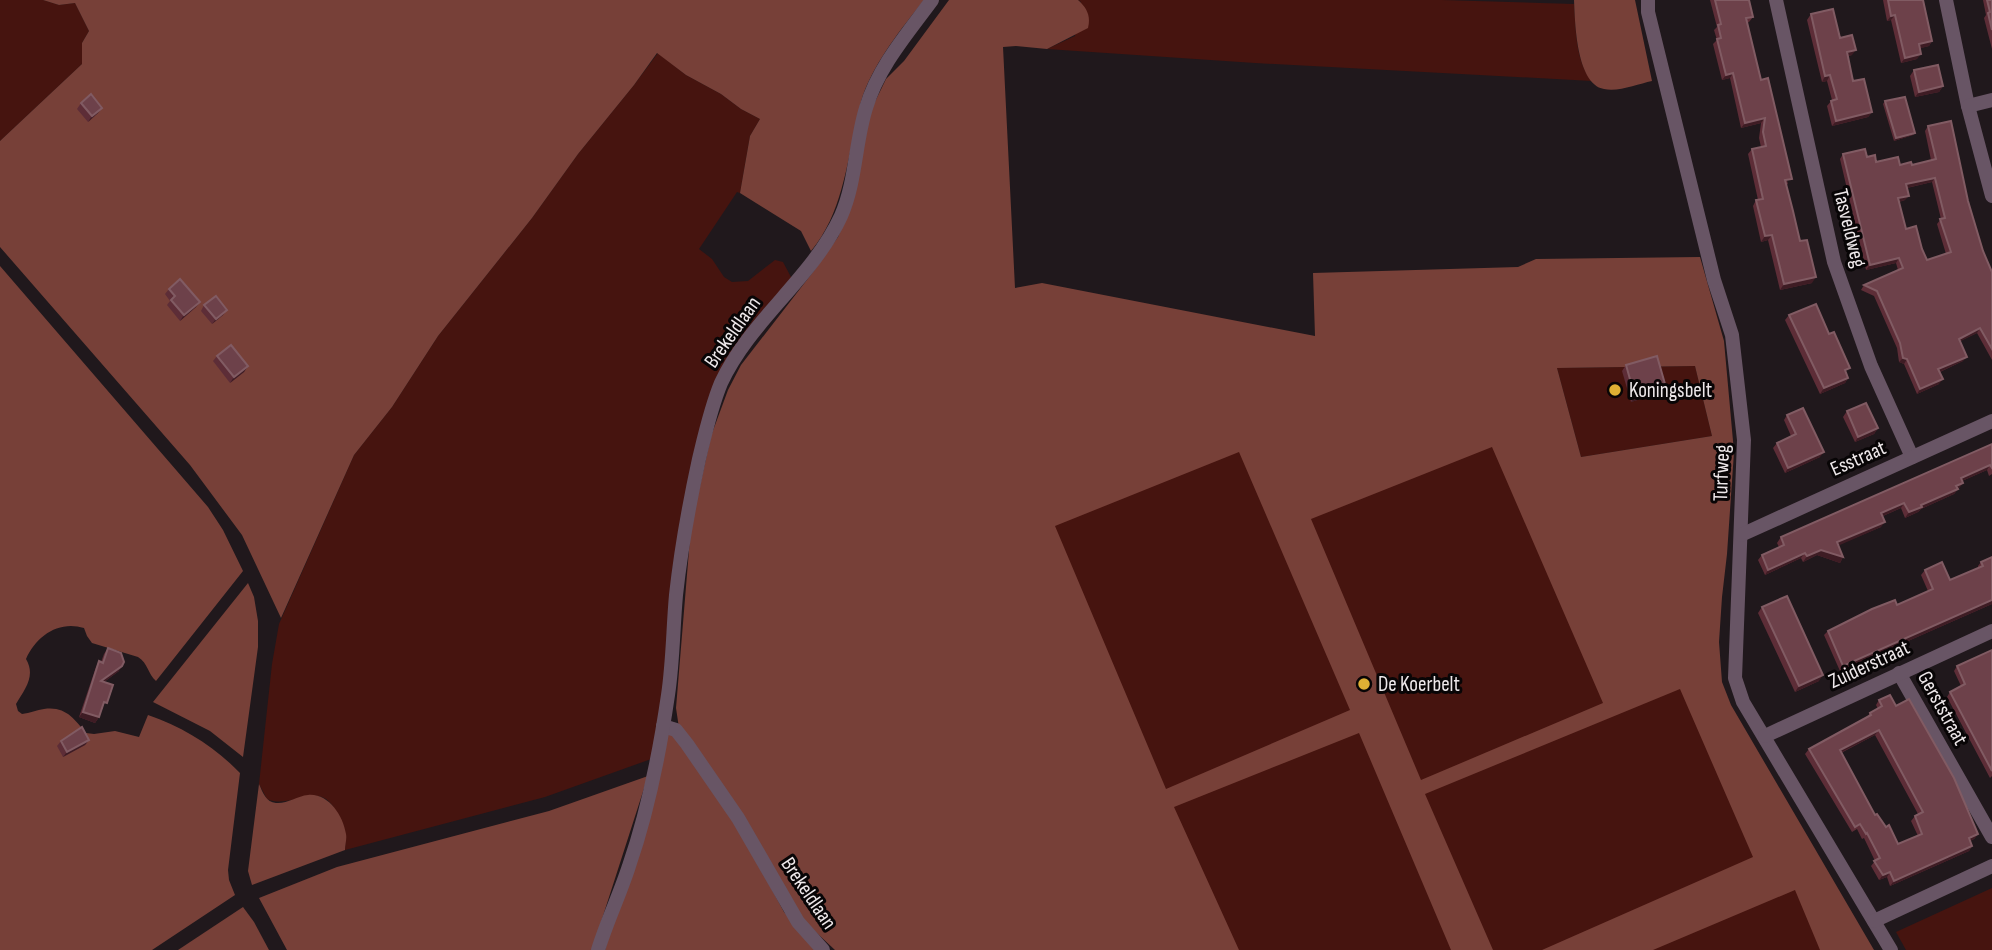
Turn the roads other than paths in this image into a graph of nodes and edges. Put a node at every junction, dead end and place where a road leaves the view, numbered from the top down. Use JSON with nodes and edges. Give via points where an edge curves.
{"nodes":[{"id":1,"x":932,"y":0,"type":"edge"},
{"id":2,"x":1648,"y":0,"type":"edge"},
{"id":3,"x":1776,"y":0,"type":"edge"},
{"id":4,"x":1946,"y":0,"type":"edge"},
{"id":5,"x":1992,"y":100,"type":"edge"},
{"id":6,"x":1968,"y":106,"type":"junction"},
{"id":7,"x":1989,"y":174,"type":"edge"},
{"id":8,"x":1992,"y":196,"type":"edge"},
{"id":9,"x":1992,"y":421,"type":"edge"},
{"id":10,"x":1912,"y":457,"type":"junction"},
{"id":11,"x":1741,"y":535,"type":"junction"},
{"id":12,"x":1992,"y":631,"type":"edge"},
{"id":13,"x":1899,"y":673,"type":"junction"},
{"id":14,"x":663,"y":726,"type":"junction"},
{"id":15,"x":1765,"y":736,"type":"junction"},
{"id":16,"x":1992,"y":837,"type":"edge"},
{"id":17,"x":1992,"y":866,"type":"edge"},
{"id":18,"x":1874,"y":921,"type":"junction"},
{"id":19,"x":598,"y":950,"type":"edge"},
{"id":20,"x":823,"y":950,"type":"edge"},
{"id":21,"x":1891,"y":950,"type":"edge"}],
"edges":[{"from":1,"to":14,"type":"street","name":"Brekeldlaan","via":[[891,54],[874,86],[842,214],[826,244],[747,340],[722,383],[684,530]]},
{"from":2,"to":11,"type":"street","name":"Turfweg","via":[[1714,280],[1732,335],[1744,440]]},
{"from":3,"to":10,"type":"street","name":"Tasveldweg","via":[[1834,262],[1871,366]]},
{"from":4,"to":6,"type":"street"},
{"from":5,"to":6,"type":"street"},
{"from":6,"to":7,"type":"street"},
{"from":7,"to":8,"type":"street"},
{"from":9,"to":10,"type":"street","name":"Esstraat"},
{"from":10,"to":11,"type":"street","name":"Esstraat"},
{"from":11,"to":15,"type":"street","name":"Turfweg","via":[[1735,678],[1743,702]]},
{"from":12,"to":13,"type":"street","name":"Zuiderstraat"},
{"from":13,"to":15,"type":"street","name":"Zuiderstraat"},
{"from":13,"to":16,"type":"street","name":"Gerststraat"},
{"from":14,"to":19,"type":"street","name":"Brekeldlaan","via":[[639,833]]},
{"from":14,"to":20,"type":"street","name":"Brekeldlaan","via":[[676,730],[687,744],[738,818],[798,922]]},
{"from":15,"to":18,"type":"street","name":"Turfweg"},
{"from":17,"to":18,"type":"street"},
{"from":18,"to":21,"type":"street","name":"Turfweg"}]}
